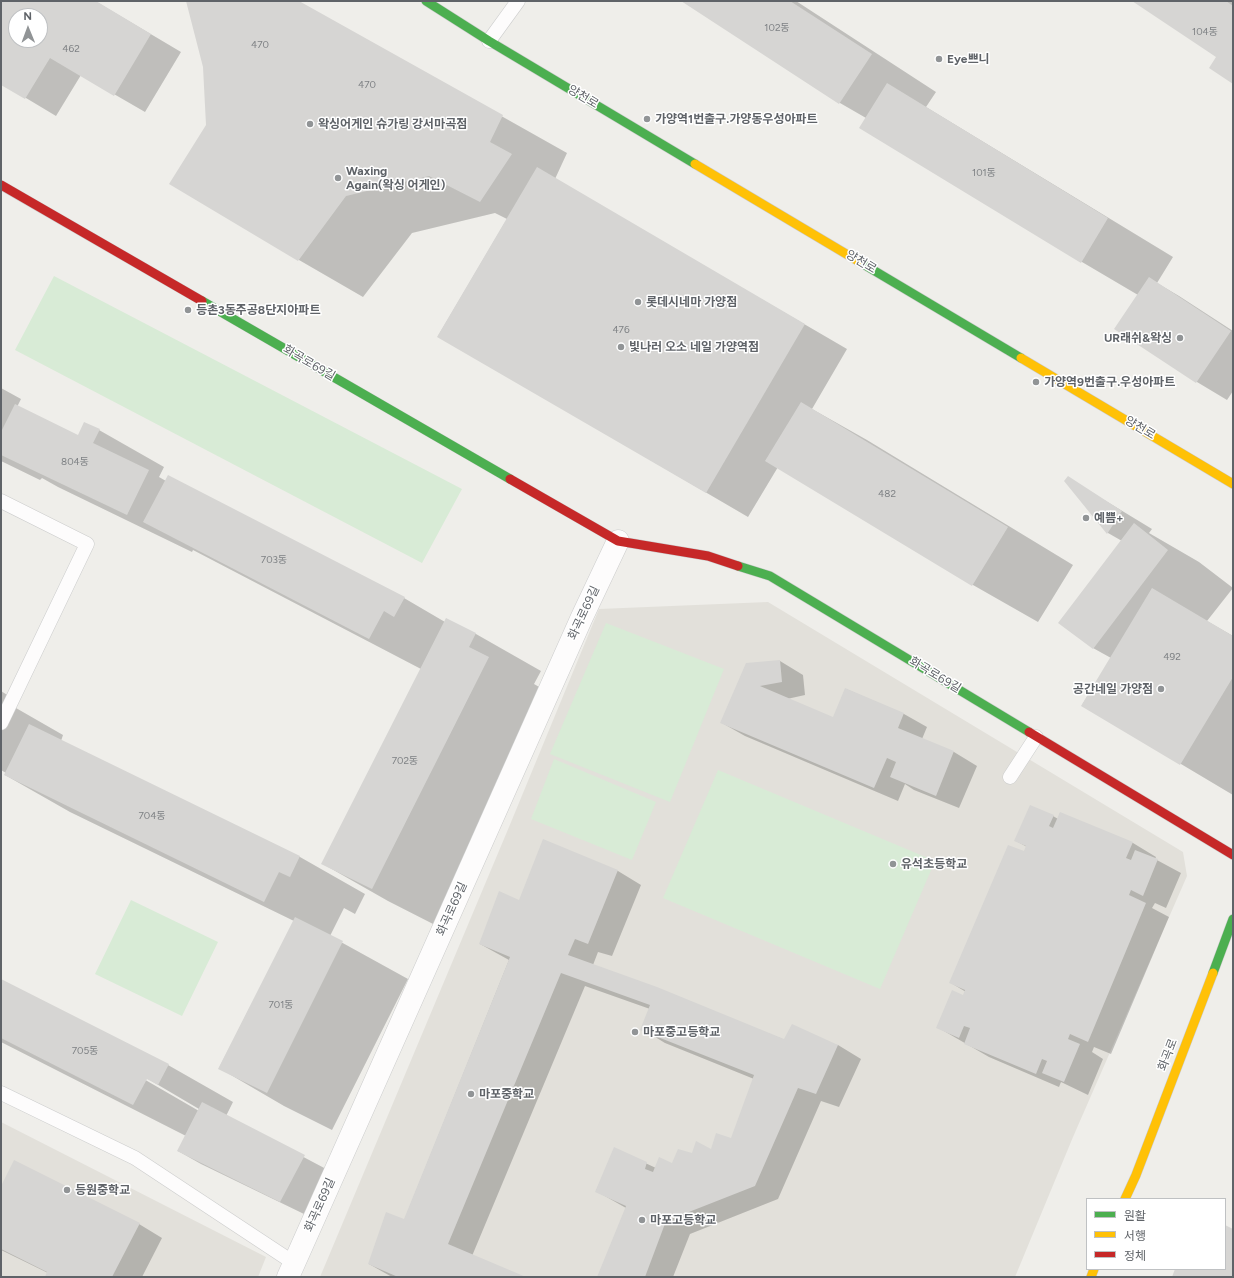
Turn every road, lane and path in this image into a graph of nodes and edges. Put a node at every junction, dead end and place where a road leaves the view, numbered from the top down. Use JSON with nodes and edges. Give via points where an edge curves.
{"nodes":[{"id":1,"x":426,"y":1,"type":"edge"},
{"id":2,"x":518,"y":1,"type":"edge"},
{"id":3,"x":489,"y":41,"type":"junction"},
{"id":4,"x":1,"y":184,"type":"edge"},
{"id":5,"x":1233,"y":484,"type":"edge"},
{"id":6,"x":1,"y":501,"type":"edge"},
{"id":7,"x":618,"y":541,"type":"junction"},
{"id":8,"x":1,"y":723,"type":"edge"},
{"id":9,"x":1036,"y":737,"type":"junction"},
{"id":10,"x":1010,"y":777,"type":"dead end"},
{"id":11,"x":1233,"y":855,"type":"edge"},
{"id":12,"x":1233,"y":919,"type":"edge"},
{"id":13,"x":1,"y":1093,"type":"edge"},
{"id":14,"x":1125,"y":1198,"type":"edge"},
{"id":15,"x":291,"y":1270,"type":"edge"}],
"edges":[{"from":1,"to":3,"type":"street","name":"양천로"},
{"from":2,"to":3,"type":"lane"},
{"from":3,"to":5,"type":"street","name":"양천로"},
{"from":4,"to":7,"type":"street","name":"화곡로69길"},
{"from":6,"to":8,"type":"lane","via":[[87,544]]},
{"from":7,"to":9,"type":"street","name":"화곡로69길","via":[[708,556],[770,576]]},
{"from":7,"to":15,"type":"street","name":"화곡로69길"},
{"from":9,"to":10,"type":"lane"},
{"from":9,"to":11,"type":"street","name":"화곡로69길"},
{"from":12,"to":14,"type":"street","name":"화곡로"},
{"from":13,"to":15,"type":"lane","via":[[135,1158]]}]}
